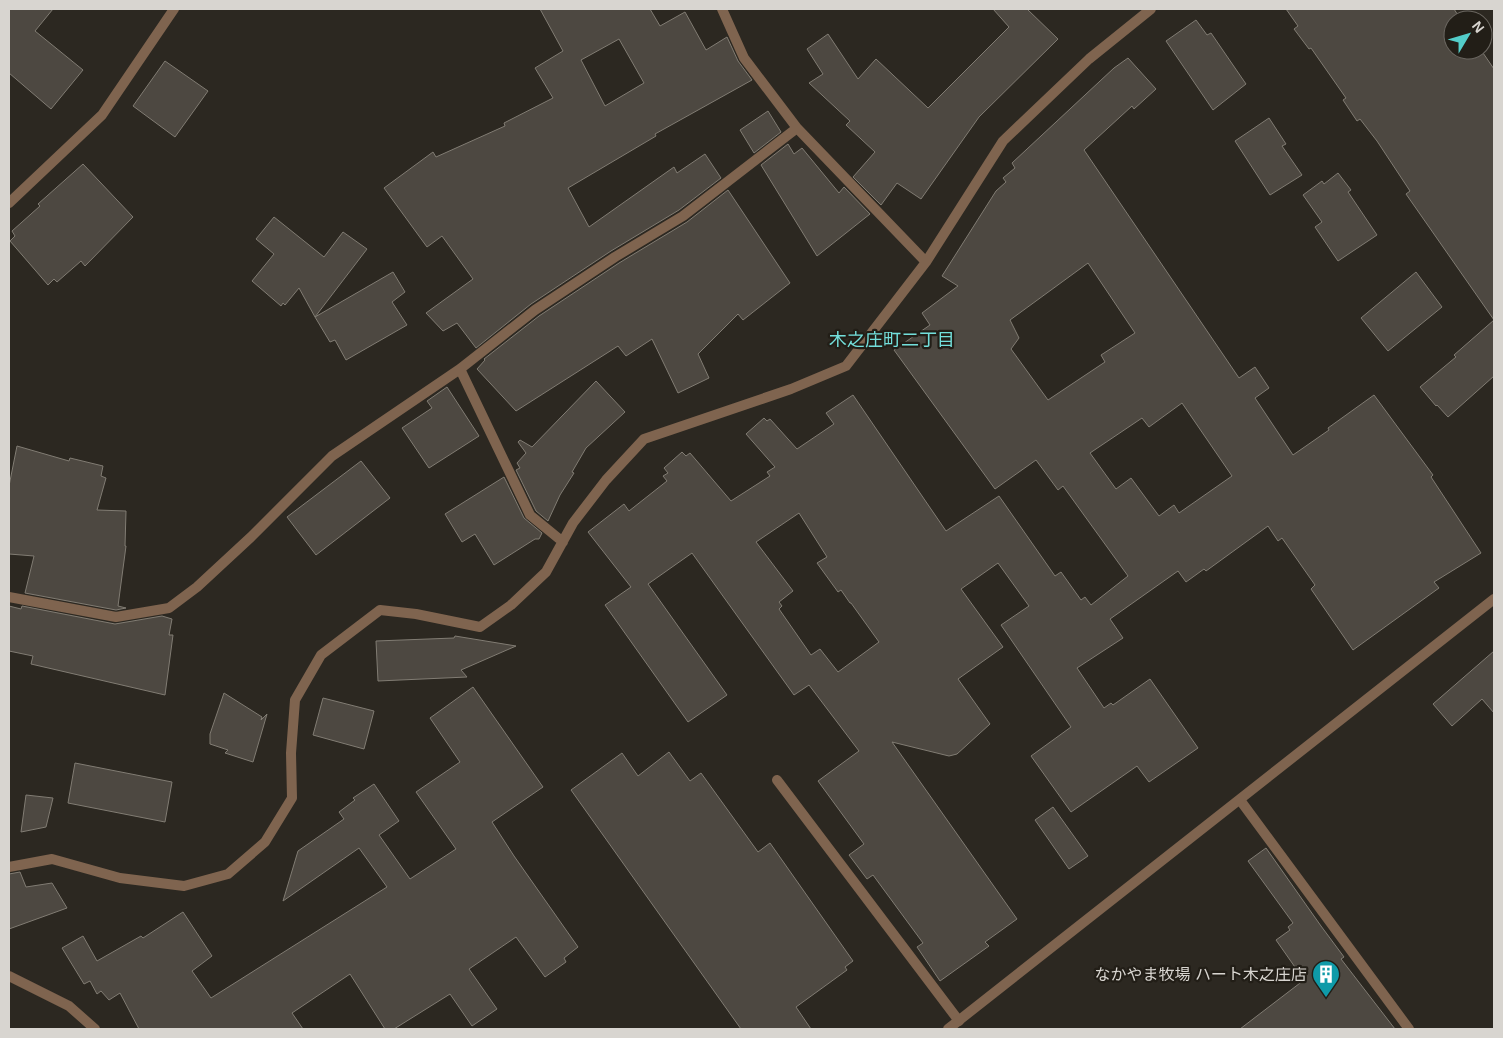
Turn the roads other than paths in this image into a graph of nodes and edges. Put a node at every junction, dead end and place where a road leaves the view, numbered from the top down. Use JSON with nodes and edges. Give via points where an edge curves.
{"nodes":[{"id":1,"x":174,"y":9,"type":"edge"},
{"id":2,"x":722,"y":9,"type":"edge"},
{"id":3,"x":1151,"y":9,"type":"edge"},
{"id":4,"x":797,"y":128,"type":"junction"},
{"id":5,"x":9,"y":203,"type":"edge"},
{"id":6,"x":926,"y":262,"type":"junction"},
{"id":7,"x":460,"y":369,"type":"junction"},
{"id":8,"x":563,"y":542,"type":"junction"},
{"id":9,"x":9,"y":597,"type":"edge"},
{"id":10,"x":1494,"y":599,"type":"edge"},
{"id":11,"x":777,"y":780,"type":"dead end"},
{"id":12,"x":1240,"y":800,"type":"junction"},
{"id":13,"x":9,"y":867,"type":"edge"},
{"id":14,"x":9,"y":976,"type":"edge"},
{"id":15,"x":959,"y":1021,"type":"junction"},
{"id":16,"x":95,"y":1029,"type":"edge"},
{"id":17,"x":948,"y":1029,"type":"edge"},
{"id":18,"x":1409,"y":1029,"type":"edge"}],
"edges":[{"from":1,"to":5,"type":"street","via":[[102,115]]},
{"from":2,"to":4,"type":"street","via":[[744,58]]},
{"from":3,"to":6,"type":"street","via":[[1089,59],[1003,142]]},
{"from":4,"to":6,"type":"street"},
{"from":4,"to":7,"type":"street","via":[[683,216],[535,310]]},
{"from":6,"to":8,"type":"street","via":[[846,366],[791,389],[644,439],[606,480],[573,523]]},
{"from":7,"to":8,"type":"street","via":[[530,515]]},
{"from":7,"to":9,"type":"street","via":[[332,456],[197,587],[169,608],[116,617]]},
{"from":8,"to":13,"type":"street","via":[[546,572],[511,605],[480,627],[380,610],[321,655],[295,700],[292,798],[265,842],[228,874],[184,886],[120,878],[52,859]]},
{"from":10,"to":12,"type":"street"},
{"from":11,"to":15,"type":"street"},
{"from":12,"to":15,"type":"street"},
{"from":12,"to":18,"type":"street"},
{"from":14,"to":16,"type":"street","via":[[69,1006]]},
{"from":15,"to":17,"type":"street"}]}
